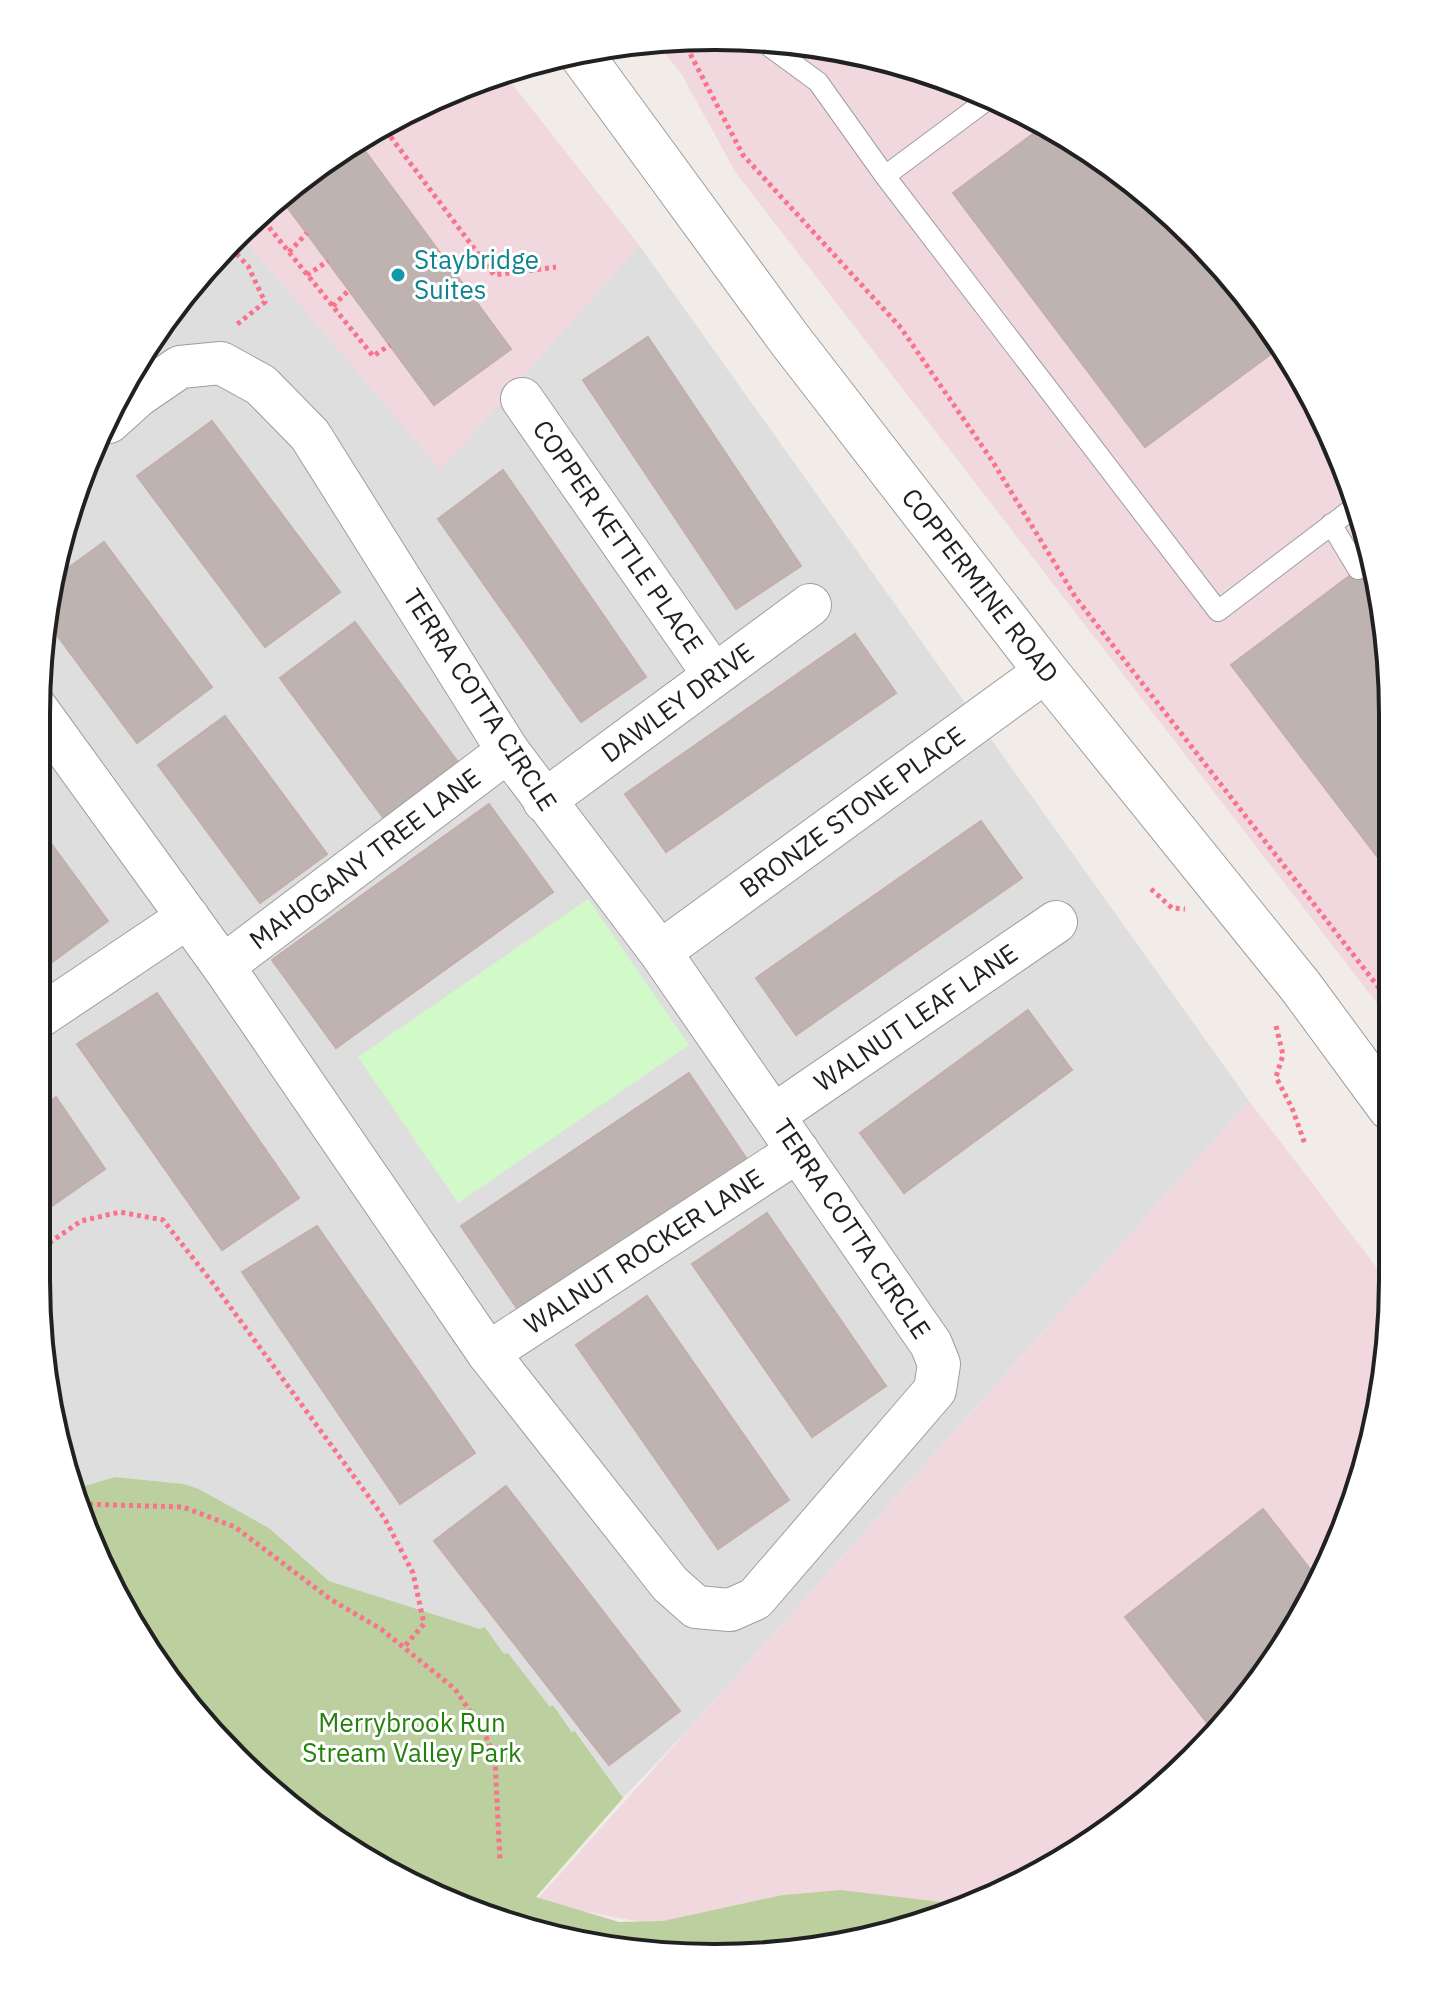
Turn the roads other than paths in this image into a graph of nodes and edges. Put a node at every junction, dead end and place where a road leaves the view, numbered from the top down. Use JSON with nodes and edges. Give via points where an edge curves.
{"nodes":[{"id":1,"x":779,"y":53,"type":"edge"},
{"id":2,"x":587,"y":63,"type":"edge"},
{"id":3,"x":979,"y":106,"type":"edge"},
{"id":4,"x":885,"y":176,"type":"junction"},
{"id":5,"x":522,"y":399,"type":"dead end"},
{"id":6,"x":127,"y":406,"type":"edge"},
{"id":7,"x":1347,"y":512,"type":"edge"},
{"id":8,"x":1331,"y":524,"type":"junction"},
{"id":9,"x":1358,"y":569,"type":"dead end"},
{"id":10,"x":810,"y":605,"type":"dead end"},
{"id":11,"x":1046,"y":671,"type":"junction"},
{"id":12,"x":714,"y":675,"type":"junction"},
{"id":13,"x":50,"y":727,"type":"edge"},
{"id":14,"x":508,"y":751,"type":"junction"},
{"id":15,"x":544,"y":801,"type":"junction"},
{"id":16,"x":188,"y":917,"type":"junction"},
{"id":17,"x":1056,"y":922,"type":"dead end"},
{"id":18,"x":660,"y":952,"type":"junction"},
{"id":19,"x":223,"y":966,"type":"junction"},
{"id":20,"x":50,"y":1010,"type":"edge"},
{"id":21,"x":1379,"y":1093,"type":"edge"},
{"id":22,"x":774,"y":1115,"type":"junction"},
{"id":23,"x":798,"y":1151,"type":"junction"},
{"id":24,"x":488,"y":1353,"type":"junction"}],
"edges":[{"from":1,"to":4,"type":"lane","via":[[818,82]]},
{"from":2,"to":11,"type":"street","name":"COPPERMINE ROAD","via":[[790,340]]},
{"from":3,"to":4,"type":"lane"},
{"from":4,"to":8,"type":"lane","via":[[1218,611]]},
{"from":5,"to":12,"type":"street","name":"COPPER KETTLE PLACE"},
{"from":6,"to":14,"type":"street","name":"TERRA COTTA CIRCLE","via":[[180,367],[221,363],[261,385],[310,435]]},
{"from":7,"to":8,"type":"lane"},
{"from":8,"to":9,"type":"lane"},
{"from":10,"to":12,"type":"street","name":"DAWLEY DRIVE"},
{"from":11,"to":18,"type":"street","name":"BRONZE STONE PLACE"},
{"from":11,"to":21,"type":"street","name":"COPPERMINE ROAD","via":[[1301,987]]},
{"from":12,"to":15,"type":"street","name":"DAWLEY DRIVE"},
{"from":13,"to":16,"type":"street","name":"TERRA COTTA CIRCLE"},
{"from":14,"to":15,"type":"street","name":"TERRA COTTA CIRCLE"},
{"from":14,"to":19,"type":"street","name":"MAHOGANY TREE LANE"},
{"from":15,"to":18,"type":"street","name":"TERRA COTTA CIRCLE"},
{"from":16,"to":19,"type":"street","name":"TERRA COTTA CIRCLE"},
{"from":16,"to":20,"type":"street"},
{"from":17,"to":22,"type":"street","name":"WALNUT LEAF LANE"},
{"from":18,"to":22,"type":"street","name":"TERRA COTTA CIRCLE"},
{"from":19,"to":24,"type":"street","name":"TERRA COTTA CIRCLE"},
{"from":22,"to":23,"type":"street","name":"TERRA COTTA CIRCLE"},
{"from":23,"to":24,"type":"street","name":"WALNUT ROCKER LANE"},
{"from":23,"to":24,"type":"street","name":"TERRA COTTA CIRCLE","via":[[931,1344],[939,1364],[935,1390],[755,1599],[730,1610],[696,1607],[670,1584]]}]}
